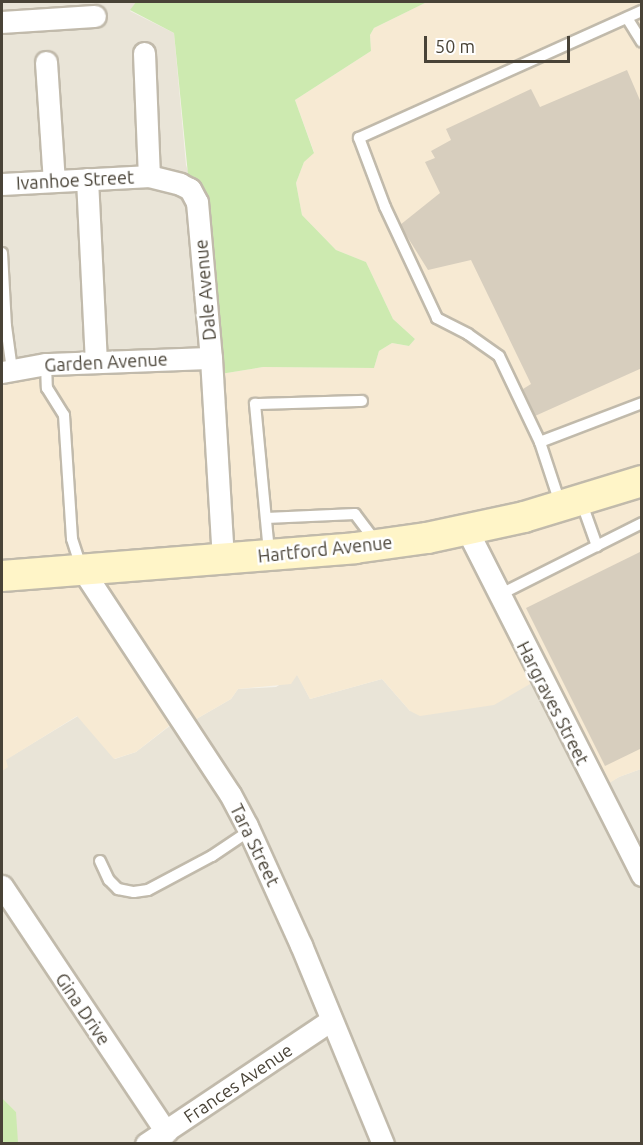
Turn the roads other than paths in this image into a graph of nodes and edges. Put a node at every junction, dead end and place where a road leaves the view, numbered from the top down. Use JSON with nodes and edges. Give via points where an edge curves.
{"nodes":[{"id":1,"x":642,"y":11,"type":"edge"},
{"id":2,"x":95,"y":16,"type":"dead end"},
{"id":3,"x":627,"y":18,"type":"junction"},
{"id":4,"x":2,"y":22,"type":"edge"},
{"id":5,"x":642,"y":42,"type":"edge"},
{"id":6,"x":144,"y":53,"type":"dead end"},
{"id":7,"x":46,"y":62,"type":"dead end"},
{"id":8,"x":149,"y":176,"type":"junction"},
{"id":9,"x":87,"y":179,"type":"junction"},
{"id":10,"x":54,"y":181,"type":"junction"},
{"id":11,"x":2,"y":184,"type":"edge"},
{"id":12,"x":2,"y":253,"type":"edge"},
{"id":13,"x":211,"y":358,"type":"junction"},
{"id":14,"x":96,"y":361,"type":"junction"},
{"id":15,"x":46,"y":363,"type":"junction"},
{"id":16,"x":7,"y":371,"type":"edge"},
{"id":17,"x":362,"y":401,"type":"dead end"},
{"id":18,"x":642,"y":403,"type":"edge"},
{"id":19,"x":540,"y":442,"type":"junction"},
{"id":20,"x":642,"y":481,"type":"edge"},
{"id":21,"x":571,"y":503,"type":"junction"},
{"id":22,"x":266,"y":518,"type":"junction"},
{"id":23,"x":642,"y":523,"type":"edge"},
{"id":24,"x":467,"y":530,"type":"junction"},
{"id":25,"x":378,"y":544,"type":"junction"},
{"id":26,"x":597,"y":546,"type":"junction"},
{"id":27,"x":269,"y":555,"type":"junction"},
{"id":28,"x":223,"y":559,"type":"junction"},
{"id":29,"x":82,"y":569,"type":"junction"},
{"id":30,"x":2,"y":576,"type":"edge"},
{"id":31,"x":499,"y":595,"type":"junction"},
{"id":32,"x":249,"y":831,"type":"junction"},
{"id":33,"x":100,"y":861,"type":"dead end"},
{"id":34,"x":642,"y":874,"type":"edge"},
{"id":35,"x":2,"y":886,"type":"edge"},
{"id":36,"x":330,"y":1021,"type":"junction"},
{"id":37,"x":166,"y":1132,"type":"junction"},
{"id":38,"x":146,"y":1143,"type":"edge"},
{"id":39,"x":383,"y":1143,"type":"edge"}],
"edges":[{"from":1,"to":3,"type":"lane"},
{"from":2,"to":4,"type":"street"},
{"from":3,"to":5,"type":"lane"},
{"from":3,"to":19,"type":"lane","via":[[359,138],[385,207],[437,318],[499,356]]},
{"from":6,"to":8,"type":"street"},
{"from":7,"to":10,"type":"street"},
{"from":8,"to":9,"type":"street","name":"Ivanhoe Street"},
{"from":8,"to":13,"type":"street","name":"Dale Avenue","via":[[190,189],[197,202]]},
{"from":9,"to":10,"type":"street","name":"Ivanhoe Street"},
{"from":9,"to":14,"type":"street"},
{"from":10,"to":11,"type":"street","name":"Ivanhoe Street"},
{"from":12,"to":16,"type":"lane"},
{"from":13,"to":14,"type":"street","name":"Garden Avenue"},
{"from":13,"to":28,"type":"street","name":"Dale Avenue"},
{"from":14,"to":15,"type":"street","name":"Garden Avenue"},
{"from":15,"to":16,"type":"street","name":"Garden Avenue"},
{"from":15,"to":29,"type":"lane","via":[[47,388],[64,415],[72,539]]},
{"from":17,"to":22,"type":"lane","via":[[255,404]]},
{"from":18,"to":19,"type":"lane"},
{"from":19,"to":21,"type":"lane"},
{"from":20,"to":21,"type":"main road","name":"Hartford Avenue"},
{"from":21,"to":24,"type":"main road","name":"Hartford Avenue"},
{"from":21,"to":26,"type":"lane"},
{"from":22,"to":25,"type":"lane","via":[[355,514]]},
{"from":22,"to":27,"type":"lane"},
{"from":23,"to":26,"type":"lane"},
{"from":24,"to":25,"type":"main road","name":"Hartford Avenue"},
{"from":24,"to":31,"type":"street","name":"Hargraves Street"},
{"from":25,"to":27,"type":"main road","name":"Hartford Avenue"},
{"from":26,"to":31,"type":"lane"},
{"from":27,"to":28,"type":"main road","name":"Hartford Avenue"},
{"from":28,"to":29,"type":"main road","name":"Hartford Avenue"},
{"from":29,"to":30,"type":"main road","name":"Hartford Avenue"},
{"from":29,"to":32,"type":"street","name":"Tara Street","via":[[230,794]]},
{"from":31,"to":34,"type":"street","name":"Hargraves Street"},
{"from":32,"to":33,"type":"lane","via":[[148,890],[118,889]]},
{"from":32,"to":36,"type":"street","name":"Tara Street","via":[[293,926]]},
{"from":35,"to":37,"type":"street","name":"Gina Drive"},
{"from":36,"to":37,"type":"street","name":"Frances Avenue"},
{"from":36,"to":39,"type":"street","name":"Tara Street"},
{"from":37,"to":38,"type":"street","name":"Frances Avenue"}]}
